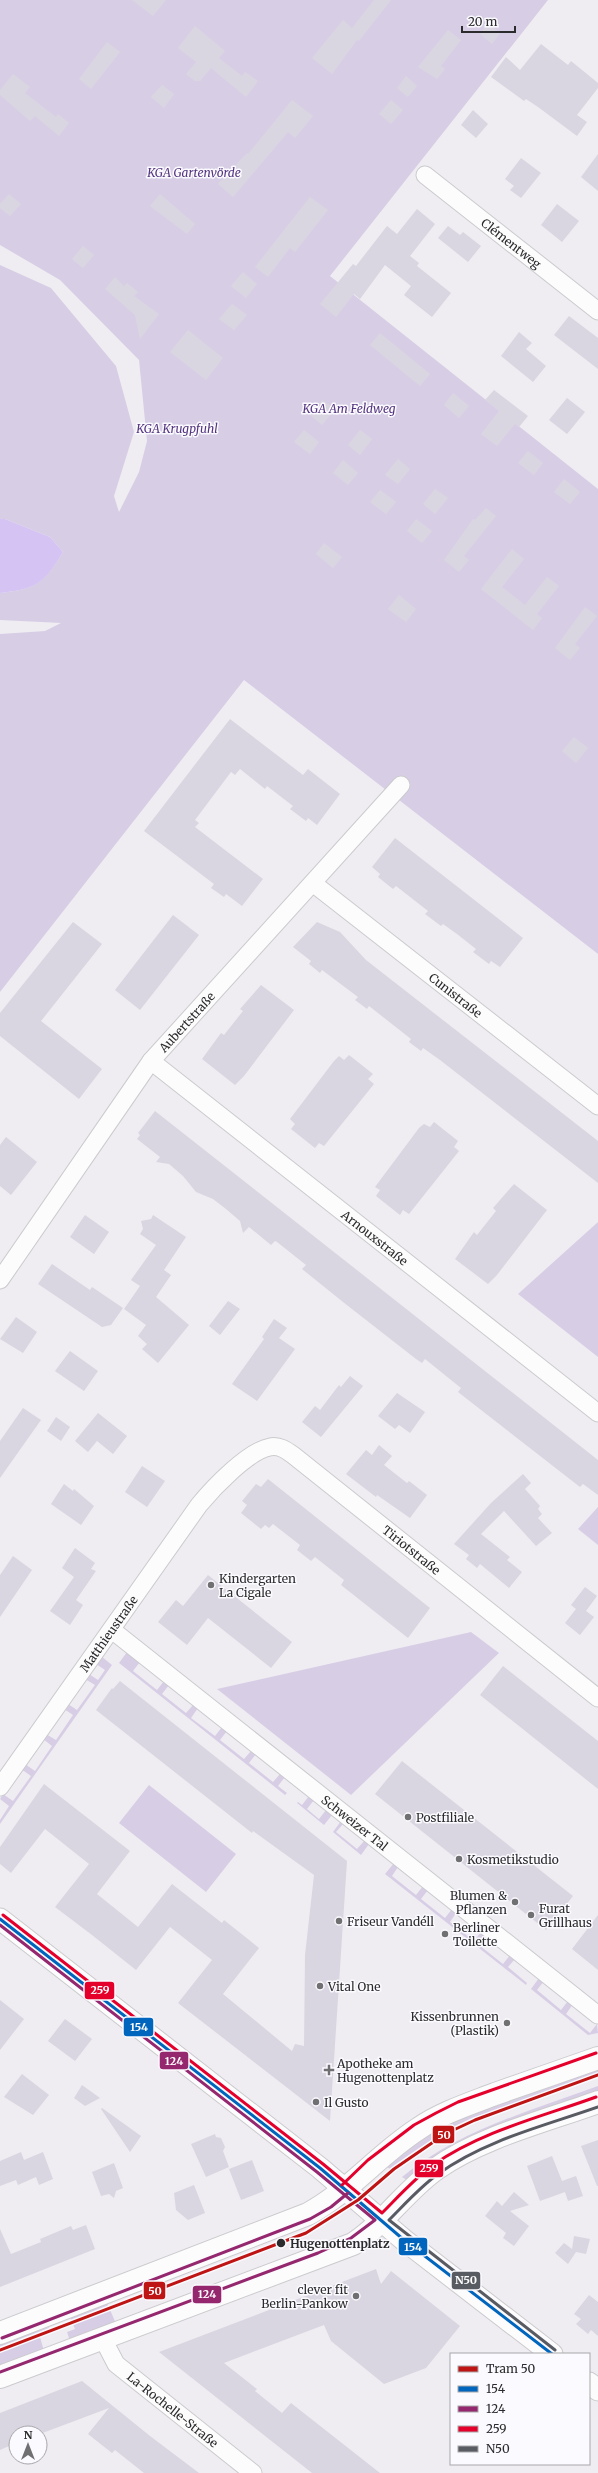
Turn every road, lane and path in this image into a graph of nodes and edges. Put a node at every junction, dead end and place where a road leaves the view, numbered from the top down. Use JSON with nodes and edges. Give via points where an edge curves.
{"nodes":[{"id":1,"x":425,"y":175,"type":"dead end"},
{"id":2,"x":598,"y":311,"type":"edge"},
{"id":3,"x":401,"y":785,"type":"dead end"},
{"id":4,"x":314,"y":884,"type":"junction"},
{"id":5,"x":151,"y":1061,"type":"junction"},
{"id":6,"x":598,"y":1106,"type":"edge"},
{"id":7,"x":0,"y":1280,"type":"edge"},
{"id":8,"x":598,"y":1413,"type":"edge"},
{"id":9,"x":219,"y":1481,"type":"joint"},
{"id":10,"x":112,"y":1630,"type":"junction"},
{"id":11,"x":598,"y":1698,"type":"edge"},
{"id":12,"x":0,"y":1787,"type":"edge"},
{"id":13,"x":0,"y":1919,"type":"edge"},
{"id":14,"x":598,"y":2015,"type":"edge"},
{"id":15,"x":598,"y":2058,"type":"edge"},
{"id":16,"x":598,"y":2102,"type":"edge"},
{"id":17,"x":345,"y":2188,"type":"junction"},
{"id":18,"x":382,"y":2220,"type":"junction"},
{"id":19,"x":0,"y":2333,"type":"edge"},
{"id":20,"x":103,"y":2339,"type":"junction"},
{"id":21,"x":551,"y":2353,"type":"edge"},
{"id":22,"x":0,"y":2377,"type":"edge"},
{"id":23,"x":590,"y":2384,"type":"edge"},
{"id":24,"x":598,"y":2390,"type":"edge"},
{"id":25,"x":253,"y":2473,"type":"edge"}],
"edges":[{"from":1,"to":2,"type":"street","name":"Clémentweg"},
{"from":3,"to":4,"type":"street","name":"Aubertstraße","via":[[323,868]]},
{"from":4,"to":5,"type":"street","name":"Aubertstraße"},
{"from":4,"to":6,"type":"street","name":"Cunistraße"},
{"from":5,"to":7,"type":"street","name":"Aubertstraße"},
{"from":5,"to":8,"type":"street","name":"Arnouxstraße"},
{"from":9,"to":10,"type":"street","name":"Matthieustraße","via":[[199,1505]]},
{"from":9,"to":11,"type":"street","name":"Tiriotstraße","via":[[258,1453],[270,1447],[282,1448]]},
{"from":10,"to":12,"type":"street","name":"Matthieustraße"},
{"from":10,"to":14,"type":"street","name":"Schweizer Tal"},
{"from":13,"to":17,"type":"street"},
{"from":15,"to":17,"type":"main road","via":[[438,2117],[417,2129],[371,2164]]},
{"from":16,"to":18,"type":"main road","via":[[460,2155],[436,2169]]},
{"from":17,"to":18,"type":"street"},
{"from":17,"to":19,"type":"main road","via":[[328,2203],[300,2216]]},
{"from":18,"to":20,"type":"main road","via":[[371,2232],[353,2244],[326,2256]]},
{"from":18,"to":21,"type":"street"},
{"from":20,"to":22,"type":"main road"},
{"from":20,"to":25,"type":"street","name":"La-Rochelle-Straße","via":[[116,2364]]},
{"from":23,"to":24,"type":"street"}]}
